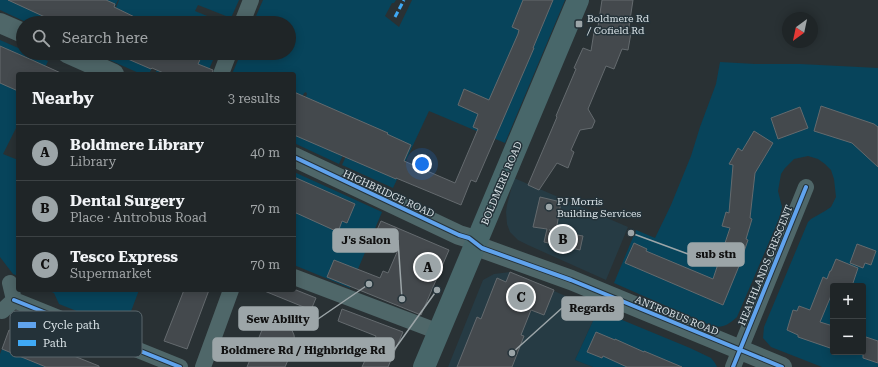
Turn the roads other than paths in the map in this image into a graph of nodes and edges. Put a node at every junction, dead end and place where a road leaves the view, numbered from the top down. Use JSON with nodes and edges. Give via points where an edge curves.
{"nodes":[{"id":1,"x":251,"y":0,"type":"edge"},
{"id":2,"x":578,"y":0,"type":"edge"},
{"id":3,"x":245,"y":16,"type":"edge"},
{"id":4,"x":0,"y":23,"type":"edge"},
{"id":5,"x":16,"y":30,"type":"edge"},
{"id":6,"x":83,"y":60,"type":"edge"},
{"id":7,"x":226,"y":60,"type":"edge"},
{"id":8,"x":110,"y":72,"type":"edge"},
{"id":9,"x":222,"y":72,"type":"edge"},
{"id":10,"x":296,"y":158,"type":"edge"},
{"id":11,"x":806,"y":187,"type":"dead end"},
{"id":12,"x":476,"y":244,"type":"junction"},
{"id":13,"x":296,"y":278,"type":"edge"},
{"id":14,"x":10,"y":283,"type":"dead end"},
{"id":15,"x":231,"y":292,"type":"edge"},
{"id":16,"x":14,"y":300,"type":"junction"},
{"id":17,"x":2,"y":311,"type":"dead end"},
{"id":18,"x":41,"y":311,"type":"edge"},
{"id":19,"x":439,"y":332,"type":"junction"},
{"id":20,"x":142,"y":352,"type":"edge"},
{"id":21,"x":736,"y":359,"type":"edge"},
{"id":22,"x":207,"y":366,"type":"edge"},
{"id":23,"x":180,"y":367,"type":"edge"},
{"id":24,"x":424,"y":367,"type":"edge"},
{"id":25,"x":782,"y":367,"type":"edge"}],
"edges":[{"from":1,"to":3,"type":"street"},
{"from":2,"to":12,"type":"main road","name":"BOLDMERE ROAD"},
{"from":4,"to":5,"type":"street"},
{"from":6,"to":8,"type":"street"},
{"from":7,"to":9,"type":"street"},
{"from":10,"to":12,"type":"street","name":"HIGHBRIDGE ROAD","via":[[469,238]]},
{"from":11,"to":21,"type":"street","name":"HEATHLANDS CRESCENT"},
{"from":12,"to":19,"type":"main road","name":"BOLDMERE ROAD"},
{"from":12,"to":21,"type":"street","name":"ANTROBUS ROAD","via":[[571,280]]},
{"from":13,"to":19,"type":"street"},
{"from":14,"to":16,"type":"street"},
{"from":15,"to":22,"type":"street"},
{"from":16,"to":17,"type":"street"},
{"from":16,"to":18,"type":"street"},
{"from":19,"to":24,"type":"main road","name":"BOLDMERE ROAD"},
{"from":20,"to":23,"type":"street"},
{"from":21,"to":25,"type":"street","name":"ANTROBUS ROAD"}]}
